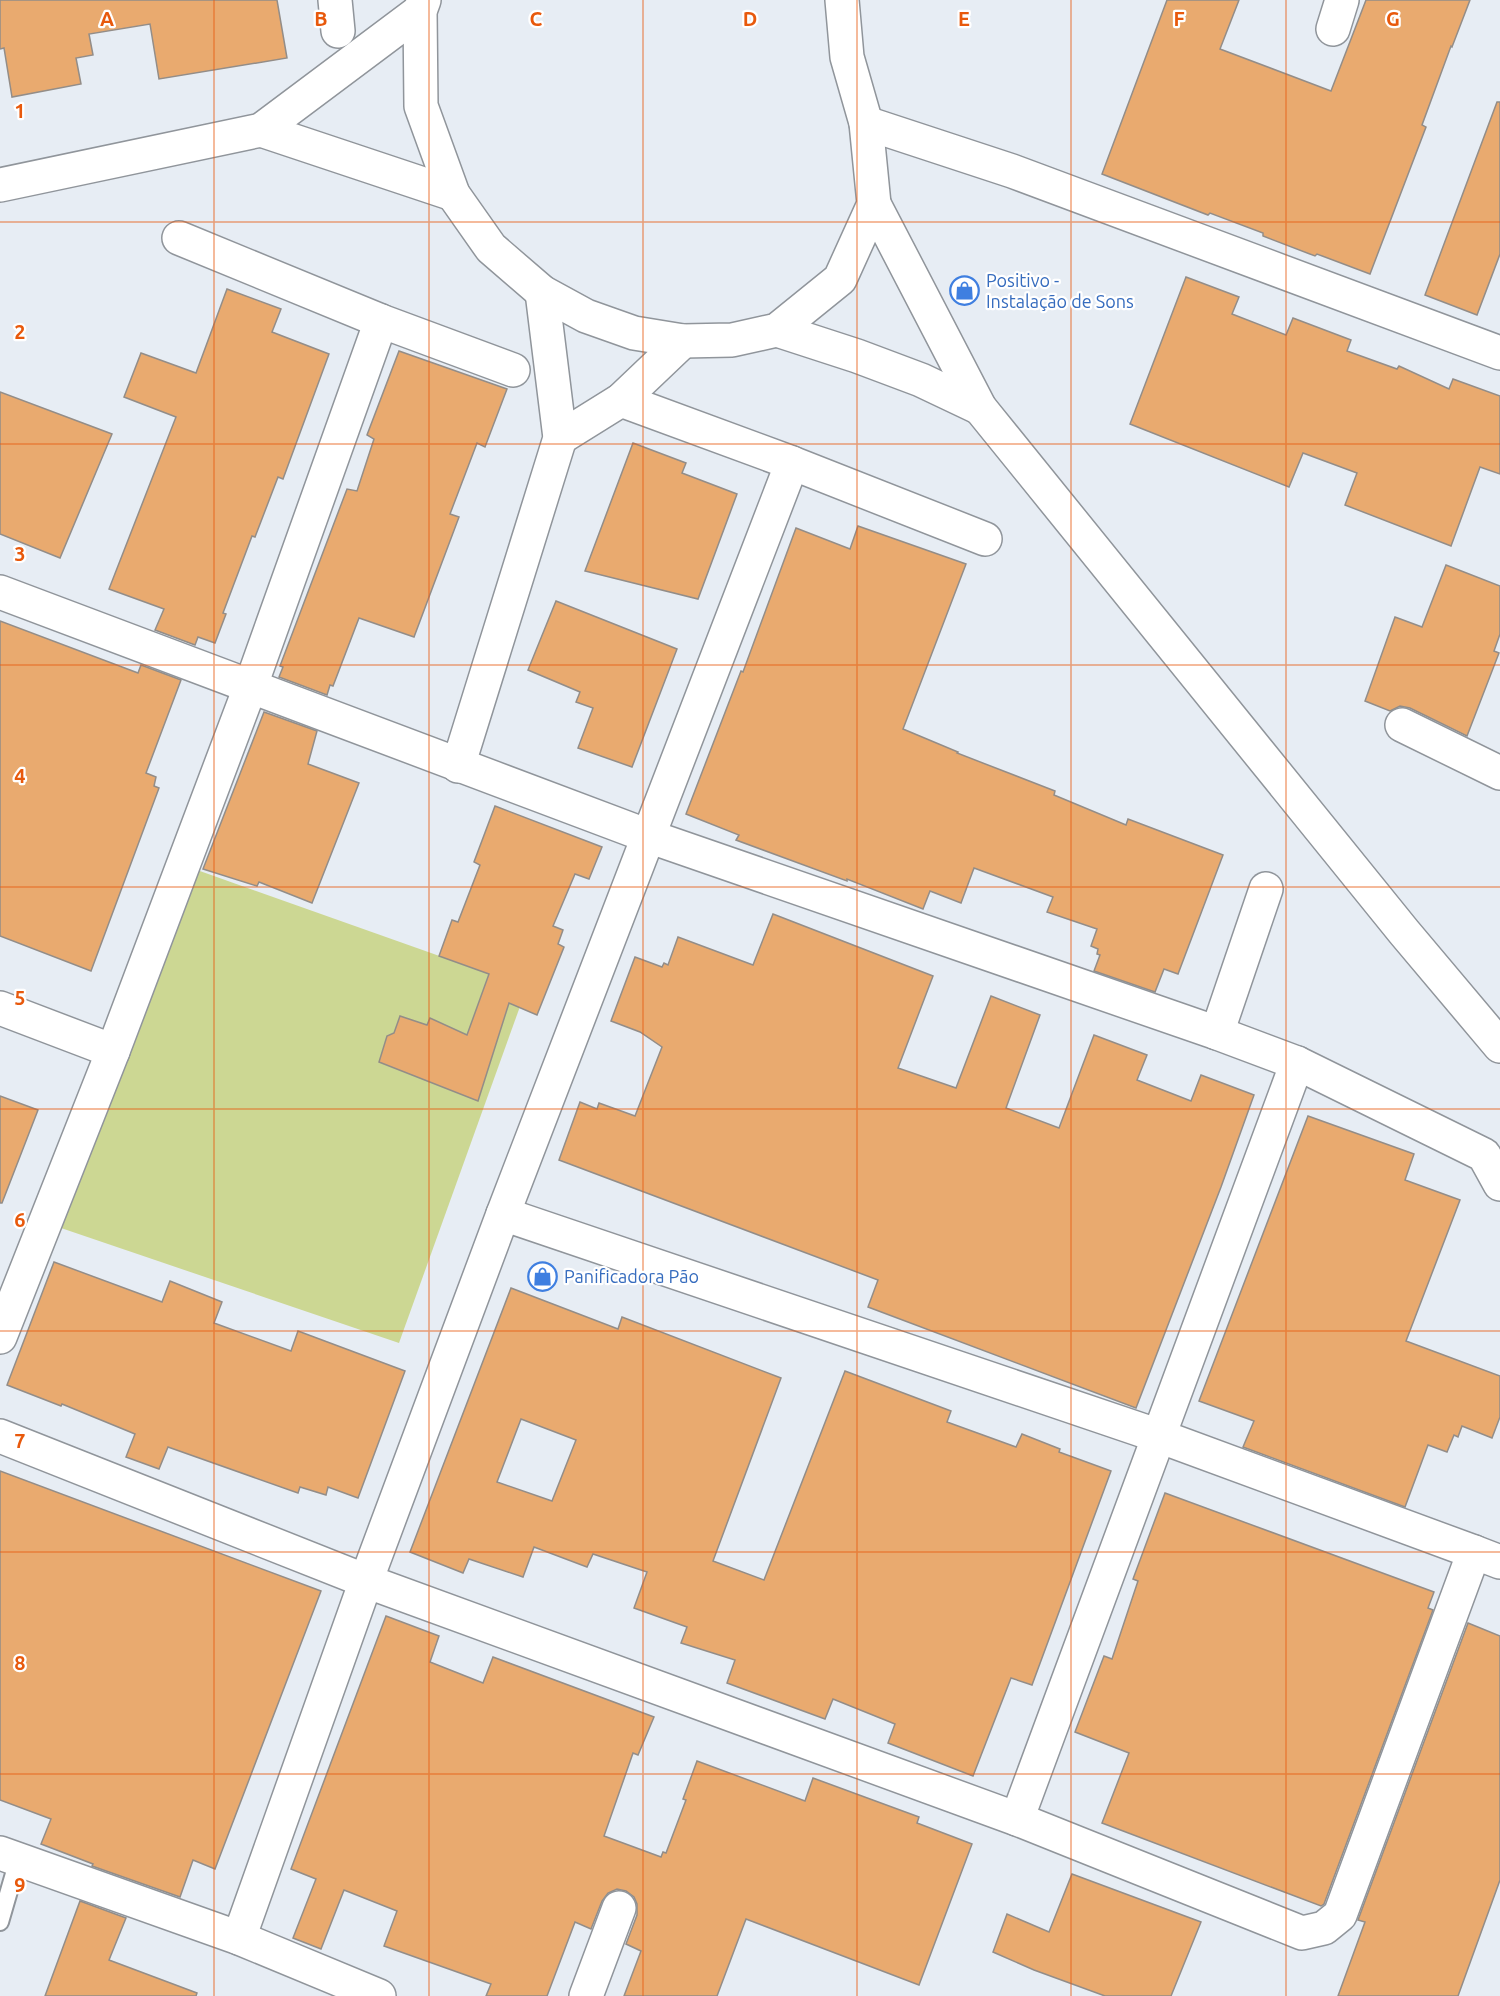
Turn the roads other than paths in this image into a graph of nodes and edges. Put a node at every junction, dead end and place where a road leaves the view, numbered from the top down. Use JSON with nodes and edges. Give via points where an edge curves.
{"nodes":[{"id":1,"x":842,"y":0,"type":"edge"},
{"id":2,"x":422,"y":6,"type":"edge"},
{"id":3,"x":866,"y":123,"type":"junction"},
{"id":4,"x":261,"y":130,"type":"junction"},
{"id":5,"x":0,"y":185,"type":"edge"},
{"id":6,"x":453,"y":194,"type":"junction"},
{"id":7,"x":874,"y":204,"type":"junction"},
{"id":8,"x":179,"y":238,"type":"dead end"},
{"id":9,"x":542,"y":292,"type":"junction"},
{"id":10,"x":381,"y":321,"type":"junction"},
{"id":11,"x":777,"y":330,"type":"junction"},
{"id":12,"x":683,"y":341,"type":"junction"},
{"id":13,"x":1500,"y":353,"type":"edge"},
{"id":14,"x":513,"y":370,"type":"dead end"},
{"id":15,"x":621,"y":400,"type":"junction"},
{"id":16,"x":980,"y":408,"type":"junction"},
{"id":17,"x":560,"y":438,"type":"junction"},
{"id":18,"x":792,"y":463,"type":"junction"},
{"id":19,"x":986,"y":539,"type":"dead end"},
{"id":20,"x":0,"y":592,"type":"edge"},
{"id":21,"x":250,"y":686,"type":"junction"},
{"id":22,"x":1402,"y":725,"type":"dead end"},
{"id":23,"x":458,"y":766,"type":"junction"},
{"id":24,"x":1500,"y":773,"type":"edge"},
{"id":25,"x":648,"y":836,"type":"junction"},
{"id":26,"x":1266,"y":889,"type":"dead end"},
{"id":27,"x":0,"y":1008,"type":"edge"},
{"id":28,"x":1217,"y":1032,"type":"junction"},
{"id":29,"x":1500,"y":1046,"type":"edge"},
{"id":30,"x":113,"y":1051,"type":"junction"},
{"id":31,"x":1297,"y":1063,"type":"junction"},
{"id":32,"x":1500,"y":1184,"type":"edge"},
{"id":33,"x":503,"y":1214,"type":"junction"},
{"id":34,"x":0,"y":1337,"type":"edge"},
{"id":35,"x":0,"y":1436,"type":"edge"},
{"id":36,"x":1159,"y":1436,"type":"junction"},
{"id":37,"x":1487,"y":1557,"type":"edge"},
{"id":38,"x":366,"y":1581,"type":"junction"},
{"id":39,"x":1017,"y":1819,"type":"junction"},
{"id":40,"x":9,"y":1857,"type":"edge"},
{"id":41,"x":619,"y":1908,"type":"dead end"},
{"id":42,"x":0,"y":1922,"type":"edge"},
{"id":43,"x":239,"y":1938,"type":"junction"},
{"id":44,"x":379,"y":1996,"type":"edge"},
{"id":45,"x":586,"y":1996,"type":"edge"}],
"edges":[{"from":1,"to":3,"type":"street","via":[[847,57]]},
{"from":2,"to":4,"type":"street"},
{"from":2,"to":6,"type":"street","via":[[421,106]]},
{"from":3,"to":7,"type":"street"},
{"from":3,"to":13,"type":"street","via":[[1012,171]]},
{"from":4,"to":5,"type":"street"},
{"from":4,"to":6,"type":"street"},
{"from":6,"to":9,"type":"street","via":[[491,248]]},
{"from":7,"to":11,"type":"street","via":[[840,279]]},
{"from":7,"to":16,"type":"street"},
{"from":8,"to":10,"type":"street"},
{"from":9,"to":12,"type":"street","via":[[596,320],[634,333]]},
{"from":9,"to":17,"type":"street"},
{"from":10,"to":14,"type":"street"},
{"from":10,"to":21,"type":"street"},
{"from":11,"to":12,"type":"street","via":[[732,340]]},
{"from":11,"to":16,"type":"street","via":[[899,372]]},
{"from":12,"to":15,"type":"street"},
{"from":15,"to":17,"type":"street"},
{"from":15,"to":18,"type":"street"},
{"from":16,"to":29,"type":"street"},
{"from":17,"to":23,"type":"street"},
{"from":18,"to":19,"type":"street"},
{"from":18,"to":25,"type":"street"},
{"from":20,"to":21,"type":"street"},
{"from":21,"to":23,"type":"street"},
{"from":21,"to":30,"type":"street"},
{"from":22,"to":24,"type":"street"},
{"from":23,"to":25,"type":"street"},
{"from":25,"to":28,"type":"street"},
{"from":25,"to":33,"type":"street"},
{"from":26,"to":28,"type":"street"},
{"from":27,"to":30,"type":"street"},
{"from":28,"to":31,"type":"street"},
{"from":30,"to":34,"type":"street"},
{"from":31,"to":32,"type":"street","via":[[1484,1155]]},
{"from":31,"to":36,"type":"street"},
{"from":33,"to":36,"type":"street"},
{"from":33,"to":38,"type":"street"},
{"from":35,"to":38,"type":"street"},
{"from":36,"to":37,"type":"street"},
{"from":36,"to":39,"type":"street"},
{"from":37,"to":39,"type":"street","via":[[1340,1916],[1324,1928],[1302,1933]]},
{"from":38,"to":39,"type":"street"},
{"from":38,"to":43,"type":"street"},
{"from":40,"to":42,"type":"lane"},
{"from":40,"to":43,"type":"street"},
{"from":41,"to":45,"type":"street"},
{"from":43,"to":44,"type":"street"}]}
